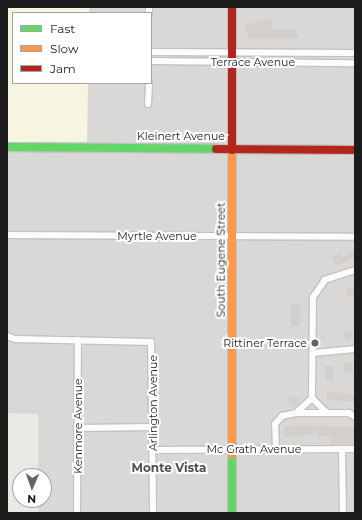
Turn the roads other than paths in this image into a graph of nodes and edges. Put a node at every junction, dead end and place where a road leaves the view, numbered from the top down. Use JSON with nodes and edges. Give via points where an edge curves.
{"nodes":[{"id":1,"x":232,"y":7,"type":"edge"},
{"id":2,"x":152,"y":52,"type":"edge"},
{"id":3,"x":232,"y":52,"type":"junction"},
{"id":4,"x":355,"y":53,"type":"edge"},
{"id":5,"x":152,"y":61,"type":"edge"},
{"id":6,"x":233,"y":62,"type":"junction"},
{"id":7,"x":355,"y":63,"type":"edge"},
{"id":8,"x":149,"y":84,"type":"edge"},
{"id":9,"x":148,"y":104,"type":"dead end"},
{"id":10,"x":7,"y":147,"type":"edge"},
{"id":11,"x":232,"y":148,"type":"junction"},
{"id":12,"x":355,"y":150,"type":"edge"},
{"id":13,"x":7,"y":235,"type":"edge"},
{"id":14,"x":232,"y":237,"type":"junction"},
{"id":15,"x":355,"y":237,"type":"edge"},
{"id":16,"x":355,"y":270,"type":"edge"},
{"id":17,"x":7,"y":336,"type":"edge"},
{"id":18,"x":78,"y":340,"type":"junction"},
{"id":19,"x":355,"y":349,"type":"edge"},
{"id":20,"x":313,"y":353,"type":"junction"},
{"id":21,"x":312,"y":398,"type":"junction"},
{"id":22,"x":296,"y":413,"type":"junction"},
{"id":23,"x":327,"y":413,"type":"junction"},
{"id":24,"x":355,"y":417,"type":"edge"},
{"id":25,"x":153,"y":427,"type":"junction"},
{"id":26,"x":78,"y":428,"type":"junction"},
{"id":27,"x":276,"y":448,"type":"junction"},
{"id":28,"x":232,"y":449,"type":"junction"},
{"id":29,"x":355,"y":449,"type":"edge"},
{"id":30,"x":153,"y":450,"type":"junction"},
{"id":31,"x":342,"y":450,"type":"junction"},
{"id":32,"x":77,"y":513,"type":"edge"},
{"id":33,"x":153,"y":513,"type":"edge"},
{"id":34,"x":232,"y":513,"type":"edge"},
{"id":35,"x":343,"y":513,"type":"edge"}],
"edges":[{"from":1,"to":3,"type":"street","name":"South Eugene Street"},
{"from":2,"to":3,"type":"street","name":"Terrace Avenue"},
{"from":3,"to":4,"type":"street","name":"Terrace Avenue"},
{"from":3,"to":6,"type":"street","name":"South Eugene Street"},
{"from":5,"to":6,"type":"street","name":"Terrace Avenue"},
{"from":6,"to":7,"type":"street","name":"Terrace Avenue"},
{"from":6,"to":11,"type":"street","name":"South Eugene Street"},
{"from":8,"to":9,"type":"street"},
{"from":10,"to":11,"type":"street","name":"Kleinert Avenue"},
{"from":11,"to":12,"type":"street","name":"Kleinert Avenue"},
{"from":11,"to":14,"type":"street","name":"South Eugene Street"},
{"from":13,"to":14,"type":"street","name":"Myrtle Avenue"},
{"from":14,"to":15,"type":"street","name":"Myrtle Avenue"},
{"from":14,"to":28,"type":"street","name":"South Eugene Street"},
{"from":16,"to":20,"type":"street","via":[[325,280],[318,287],[313,297]]},
{"from":17,"to":18,"type":"street","via":[[15,339]]},
{"from":18,"to":25,"type":"street","name":"Arlington Avenue","via":[[151,342]]},
{"from":18,"to":26,"type":"street","name":"Kenmore Avenue"},
{"from":19,"to":20,"type":"street"},
{"from":20,"to":21,"type":"street"},
{"from":21,"to":22,"type":"street"},
{"from":21,"to":23,"type":"street"},
{"from":22,"to":23,"type":"street"},
{"from":22,"to":27,"type":"street","via":[[282,416],[276,424]]},
{"from":23,"to":24,"type":"street","via":[[349,413]]},
{"from":25,"to":26,"type":"street"},
{"from":25,"to":30,"type":"street","name":"Arlington Avenue"},
{"from":26,"to":32,"type":"street","name":"Kenmore Avenue"},
{"from":27,"to":28,"type":"street","name":"Mc Grath Avenue"},
{"from":27,"to":31,"type":"street","name":"Mc Grath Avenue"},
{"from":28,"to":30,"type":"street","name":"Mc Grath Avenue"},
{"from":28,"to":34,"type":"street","name":"South Eugene Street"},
{"from":29,"to":31,"type":"street","name":"Mc Grath Avenue"},
{"from":30,"to":33,"type":"street","name":"Arlington Avenue"},
{"from":31,"to":35,"type":"street"}]}
